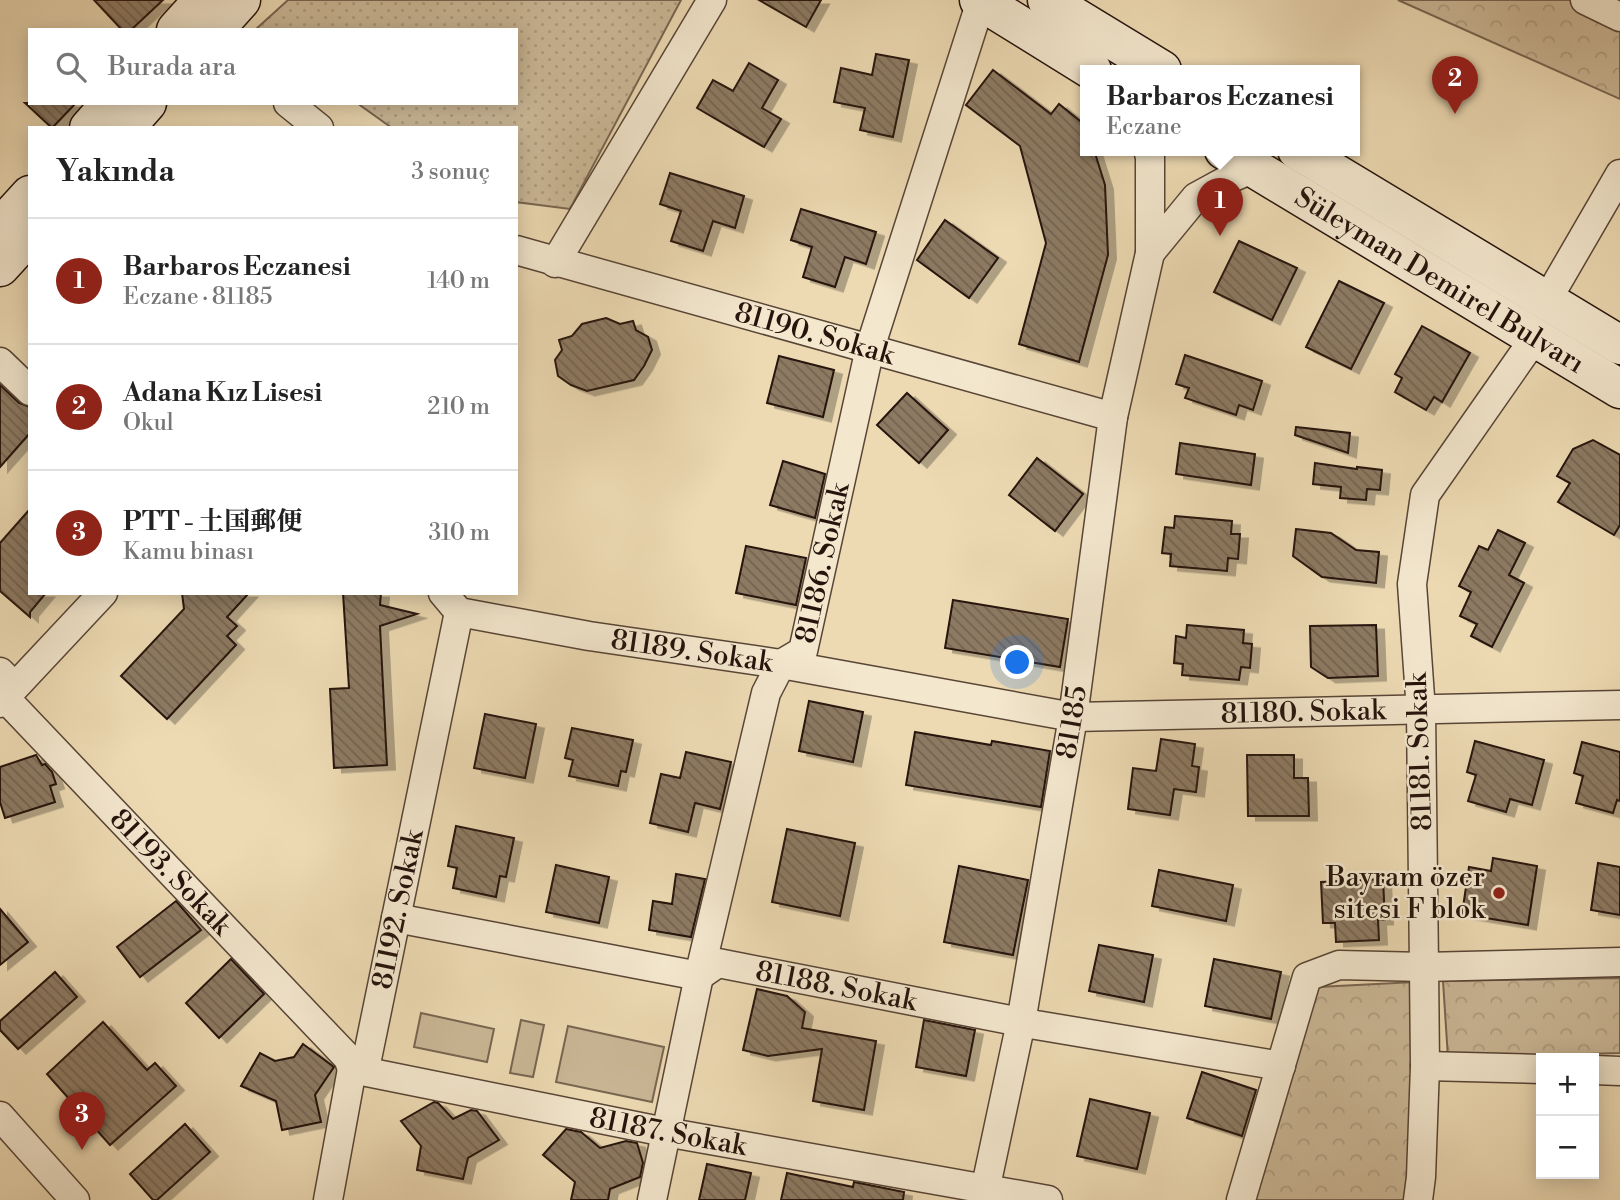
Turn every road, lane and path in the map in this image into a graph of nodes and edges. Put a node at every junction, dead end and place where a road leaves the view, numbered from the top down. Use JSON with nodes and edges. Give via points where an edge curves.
{"nodes":[{"id":1,"x":241,"y":0,"type":"edge"},
{"id":2,"x":712,"y":0,"type":"edge"},
{"id":3,"x":1047,"y":0,"type":"edge"},
{"id":4,"x":1585,"y":0,"type":"edge"},
{"id":5,"x":980,"y":1,"type":"edge"},
{"id":6,"x":197,"y":13,"type":"edge"},
{"id":7,"x":1620,"y":17,"type":"edge"},
{"id":8,"x":1084,"y":65,"type":"edge"},
{"id":9,"x":1154,"y":65,"type":"edge"},
{"id":10,"x":109,"y":105,"type":"edge"},
{"id":11,"x":145,"y":105,"type":"edge"},
{"id":12,"x":290,"y":105,"type":"edge"},
{"id":13,"x":91,"y":126,"type":"edge"},
{"id":14,"x":127,"y":126,"type":"edge"},
{"id":15,"x":316,"y":126,"type":"edge"},
{"id":16,"x":1150,"y":156,"type":"edge"},
{"id":17,"x":1307,"y":156,"type":"edge"},
{"id":18,"x":1239,"y":159,"type":"edge"},
{"id":19,"x":1620,"y":174,"type":"edge"},
{"id":20,"x":28,"y":197,"type":"edge"},
{"id":21,"x":0,"y":228,"type":"edge"},
{"id":22,"x":28,"y":236,"type":"edge"},
{"id":23,"x":518,"y":251,"type":"edge"},
{"id":24,"x":1150,"y":253,"type":"junction"},
{"id":25,"x":555,"y":262,"type":"junction"},
{"id":26,"x":0,"y":267,"type":"edge"},
{"id":27,"x":1547,"y":300,"type":"junction"},
{"id":28,"x":1534,"y":338,"type":"junction"},
{"id":29,"x":1620,"y":345,"type":"edge"},
{"id":30,"x":870,"y":348,"type":"junction"},
{"id":31,"x":0,"y":362,"type":"edge"},
{"id":32,"x":28,"y":389,"type":"edge"},
{"id":33,"x":1620,"y":389,"type":"edge"},
{"id":34,"x":1113,"y":417,"type":"junction"},
{"id":35,"x":101,"y":595,"type":"edge"},
{"id":36,"x":451,"y":602,"type":"edge"},
{"id":37,"x":781,"y":664,"type":"junction"},
{"id":38,"x":2,"y":691,"type":"edge"},
{"id":39,"x":1620,"y":705,"type":"edge"},
{"id":40,"x":1421,"y":711,"type":"junction"},
{"id":41,"x":1073,"y":717,"type":"junction"},
{"id":42,"x":396,"y":918,"type":"junction"},
{"id":43,"x":1620,"y":962,"type":"edge"},
{"id":44,"x":1424,"y":967,"type":"junction"},
{"id":45,"x":699,"y":976,"type":"junction"},
{"id":46,"x":1021,"y":1022,"type":"junction"},
{"id":47,"x":1281,"y":1066,"type":"junction"},
{"id":48,"x":1424,"y":1066,"type":"junction"},
{"id":49,"x":352,"y":1069,"type":"junction"},
{"id":50,"x":1536,"y":1069,"type":"edge"},
{"id":51,"x":1599,"y":1070,"type":"edge"},
{"id":52,"x":1620,"y":1071,"type":"edge"},
{"id":53,"x":0,"y":1116,"type":"edge"},
{"id":54,"x":665,"y":1132,"type":"junction"},
{"id":55,"x":984,"y":1194,"type":"edge"},
{"id":56,"x":75,"y":1200,"type":"edge"},
{"id":57,"x":328,"y":1200,"type":"edge"},
{"id":58,"x":652,"y":1200,"type":"edge"},
{"id":59,"x":1048,"y":1200,"type":"edge"},
{"id":60,"x":1241,"y":1200,"type":"edge"},
{"id":61,"x":1418,"y":1200,"type":"edge"}],
"edges":[{"from":1,"to":6,"type":"main road"},
{"from":2,"to":25,"type":"street"},
{"from":3,"to":9,"type":"main road"},
{"from":4,"to":7,"type":"street"},
{"from":5,"to":8,"type":"main road"},
{"from":5,"to":30,"type":"street","name":"81186. Sokak"},
{"from":10,"to":13,"type":"main road"},
{"from":11,"to":14,"type":"main road"},
{"from":12,"to":15,"type":"street"},
{"from":16,"to":24,"type":"street","name":"81185"},
{"from":17,"to":27,"type":"main road","name":"Süleyman Demirel Bulvarı"},
{"from":18,"to":24,"type":"street","name":"81185","via":[[1229,179],[1196,197]]},
{"from":18,"to":28,"type":"main road","name":"Süleyman Demirel Bulvarı"},
{"from":19,"to":27,"type":"street"},
{"from":20,"to":21,"type":"main road"},
{"from":22,"to":26,"type":"main road"},
{"from":23,"to":25,"type":"street","name":"81190. Sokak"},
{"from":24,"to":34,"type":"street","name":"81185"},
{"from":25,"to":30,"type":"street","name":"81190. Sokak"},
{"from":27,"to":29,"type":"main road","name":"Süleyman Demirel Bulvarı"},
{"from":28,"to":33,"type":"main road","name":"Süleyman Demirel Bulvarı"},
{"from":28,"to":40,"type":"street","name":"81181. Sokak","via":[[1425,495],[1412,584]]},
{"from":30,"to":34,"type":"street","name":"81190. Sokak"},
{"from":30,"to":37,"type":"street","name":"81186. Sokak","via":[[803,651]]},
{"from":31,"to":32,"type":"street"},
{"from":34,"to":41,"type":"street","name":"81185"},
{"from":35,"to":38,"type":"street"},
{"from":36,"to":37,"type":"street","name":"81189. Sokak","via":[[589,636]]},
{"from":36,"to":42,"type":"street","name":"81192. Sokak"},
{"from":37,"to":41,"type":"street","name":"81189. Sokak"},
{"from":37,"to":45,"type":"street","name":"81186. Sokak","via":[[766,693]]},
{"from":38,"to":49,"type":"street","name":"81193. Sokak","via":[[348,1058]]},
{"from":39,"to":40,"type":"street","name":"81180. Sokak"},
{"from":40,"to":41,"type":"street","name":"81180. Sokak"},
{"from":40,"to":44,"type":"street","name":"81181. Sokak"},
{"from":41,"to":46,"type":"street","name":"81185"},
{"from":42,"to":45,"type":"street","name":"81188. Sokak"},
{"from":42,"to":49,"type":"street","name":"81192. Sokak","via":[[368,1059]]},
{"from":43,"to":44,"type":"street"},
{"from":44,"to":47,"type":"street","via":[[1339,965],[1307,976]]},
{"from":44,"to":48,"type":"street","name":"81181. Sokak"},
{"from":45,"to":46,"type":"street","name":"81188. Sokak","via":[[718,964]]},
{"from":45,"to":54,"type":"street","name":"81186. Sokak"},
{"from":46,"to":47,"type":"street","name":"81188. Sokak"},
{"from":46,"to":55,"type":"street","name":"81185"},
{"from":47,"to":60,"type":"street"},
{"from":48,"to":50,"type":"street"},
{"from":48,"to":61,"type":"street","name":"81181. Sokak"},
{"from":49,"to":54,"type":"street","name":"81187. Sokak"},
{"from":49,"to":57,"type":"street","name":"81192. Sokak"},
{"from":51,"to":52,"type":"street"},
{"from":53,"to":56,"type":"street"},
{"from":54,"to":55,"type":"street","name":"81187. Sokak"},
{"from":54,"to":58,"type":"street","name":"81186. Sokak"},
{"from":55,"to":59,"type":"street","name":"81187. Sokak"}]}
